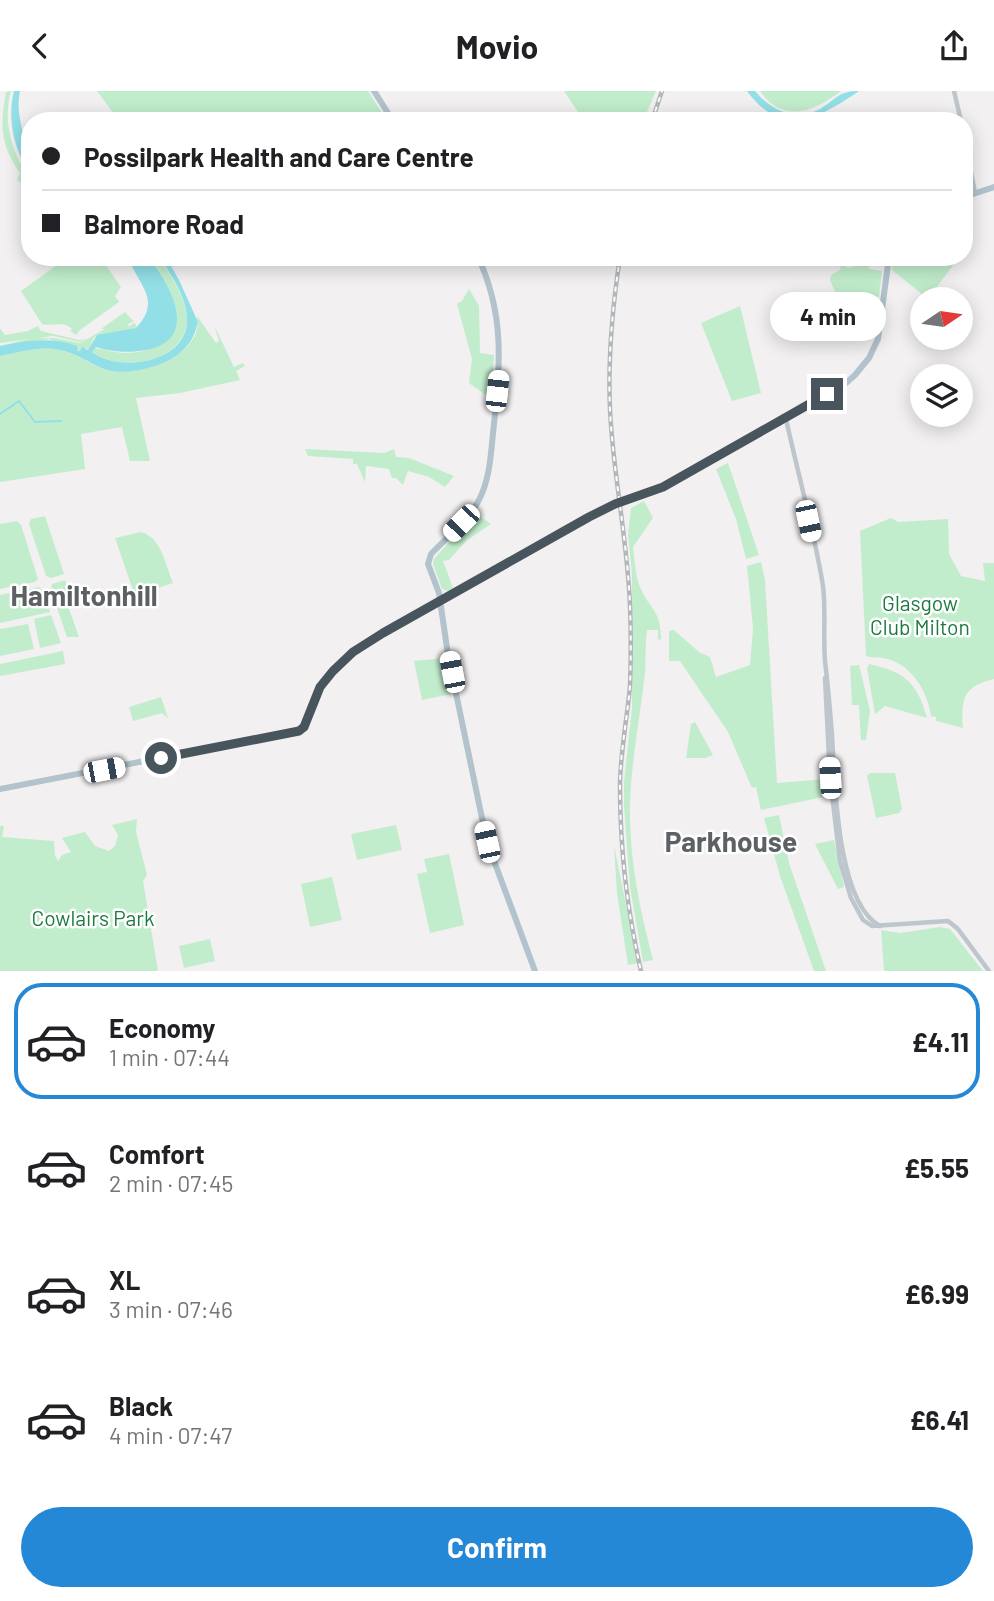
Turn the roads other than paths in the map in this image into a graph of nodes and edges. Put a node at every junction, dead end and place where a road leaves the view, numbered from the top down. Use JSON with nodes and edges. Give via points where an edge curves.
{"nodes":[{"id":1,"x":374,"y":91,"type":"edge"},
{"id":2,"x":954,"y":91,"type":"edge"},
{"id":3,"x":387,"y":112,"type":"edge"},
{"id":4,"x":959,"y":112,"type":"edge"},
{"id":5,"x":973,"y":183,"type":"edge"},
{"id":6,"x":994,"y":187,"type":"edge"},
{"id":7,"x":975,"y":193,"type":"joint"},
{"id":8,"x":481,"y":266,"type":"edge"},
{"id":9,"x":888,"y":266,"type":"edge"},
{"id":10,"x":786,"y":419,"type":"junction"},
{"id":11,"x":440,"y":600,"type":"junction"},
{"id":12,"x":0,"y":789,"type":"edge"},
{"id":13,"x":536,"y":971,"type":"edge"},
{"id":14,"x":989,"y":971,"type":"edge"}],
"edges":[{"from":1,"to":3,"type":"main road"},
{"from":2,"to":4,"type":"street"},
{"from":5,"to":7,"type":"street"},
{"from":6,"to":7,"type":"main road"},
{"from":8,"to":11,"type":"main road","via":[[494,300],[500,342],[489,472],[476,505],[429,559]]},
{"from":9,"to":10,"type":"main road","via":[[878,339],[869,358],[845,384]]},
{"from":10,"to":11,"type":"main road","bridge":true,"via":[[670,483],[610,506]]},
{"from":10,"to":14,"type":"street","via":[[823,588],[836,800],[852,887],[872,921],[880,926],[948,921]]},
{"from":11,"to":12,"type":"main road","via":[[342,662],[320,687],[299,731]]},
{"from":11,"to":13,"type":"main road","via":[[487,842]]}]}
